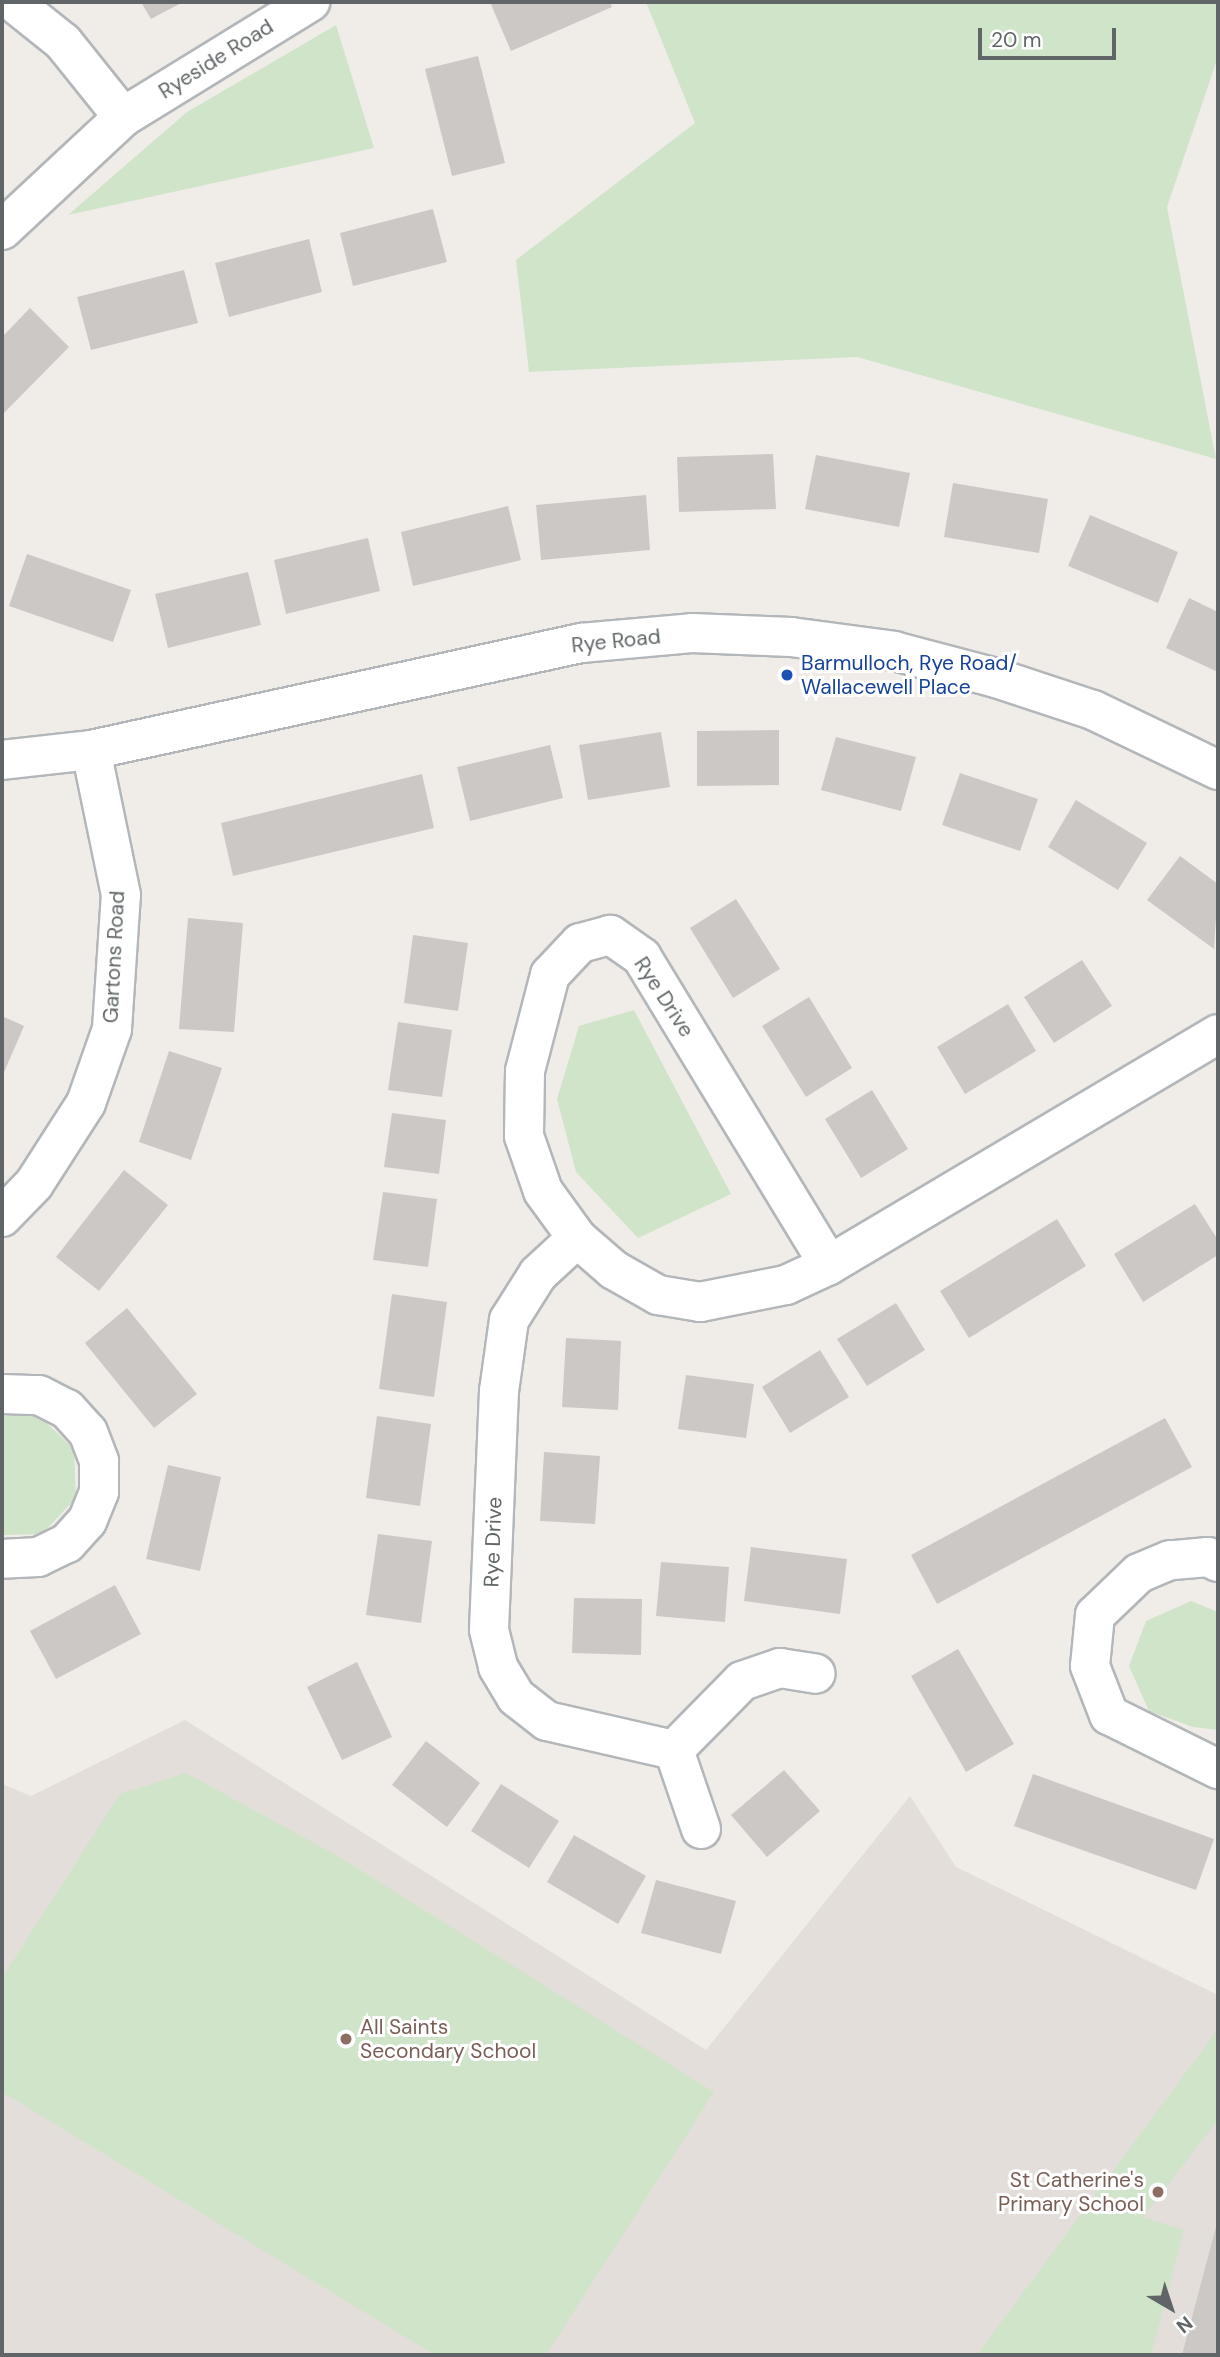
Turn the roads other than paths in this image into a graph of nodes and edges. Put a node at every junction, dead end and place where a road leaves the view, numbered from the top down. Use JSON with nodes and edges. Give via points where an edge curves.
{"nodes":[{"id":1,"x":13,"y":2,"type":"edge"},
{"id":2,"x":310,"y":2,"type":"edge"},
{"id":3,"x":123,"y":117,"type":"junction"},
{"id":4,"x":2,"y":230,"type":"edge"},
{"id":5,"x":91,"y":750,"type":"junction"},
{"id":6,"x":2,"y":760,"type":"edge"},
{"id":7,"x":1218,"y":770,"type":"edge"},
{"id":8,"x":1218,"y":1034,"type":"edge"},
{"id":9,"x":2,"y":1217,"type":"edge"},
{"id":10,"x":577,"y":1238,"type":"junction"},
{"id":11,"x":829,"y":1265,"type":"junction"},
{"id":12,"x":2,"y":1394,"type":"edge"},
{"id":13,"x":2,"y":1559,"type":"edge"},
{"id":14,"x":1218,"y":1562,"type":"edge"},
{"id":15,"x":816,"y":1674,"type":"dead end"},
{"id":16,"x":674,"y":1750,"type":"junction"},
{"id":17,"x":1218,"y":1769,"type":"edge"},
{"id":18,"x":701,"y":1829,"type":"dead end"}],
"edges":[{"from":1,"to":3,"type":"street","via":[[63,42]]},
{"from":2,"to":3,"type":"street","name":"Ryeside Road"},
{"from":3,"to":4,"type":"street","name":"Ryeside Road"},
{"from":5,"to":6,"type":"street","name":"Rye Road"},
{"from":5,"to":7,"type":"street","name":"Rye Road","via":[[581,643],[692,634],[791,637],[894,652],[983,674],[1093,710]]},
{"from":5,"to":9,"type":"street","name":"Gartons Road","via":[[121,895],[112,1029],[86,1103],[34,1184]]},
{"from":8,"to":11,"type":"street","name":"Rye Drive"},
{"from":10,"to":11,"type":"street","name":"Rye Drive","via":[[614,1270],[658,1295],[700,1302],[786,1285]]},
{"from":10,"to":11,"type":"street","name":"Rye Drive","via":[[543,1191],[524,1136],[525,1071],[550,975],[580,943],[610,935],[642,957]]},
{"from":10,"to":16,"type":"street","name":"Rye Drive","via":[[538,1274],[509,1320],[499,1391],[489,1630],[498,1667],[516,1697],[547,1721]]},
{"from":12,"to":13,"type":"street","via":[[39,1395],[67,1409],[88,1432],[99,1461],[99,1492],[88,1521],[66,1544],[38,1557]]},
{"from":14,"to":17,"type":"street","via":[[1208,1557],[1170,1560],[1139,1573],[1095,1615],[1090,1666],[1109,1715]]},
{"from":15,"to":16,"type":"street","via":[[780,1668],[743,1681]]},
{"from":16,"to":18,"type":"street"}]}
